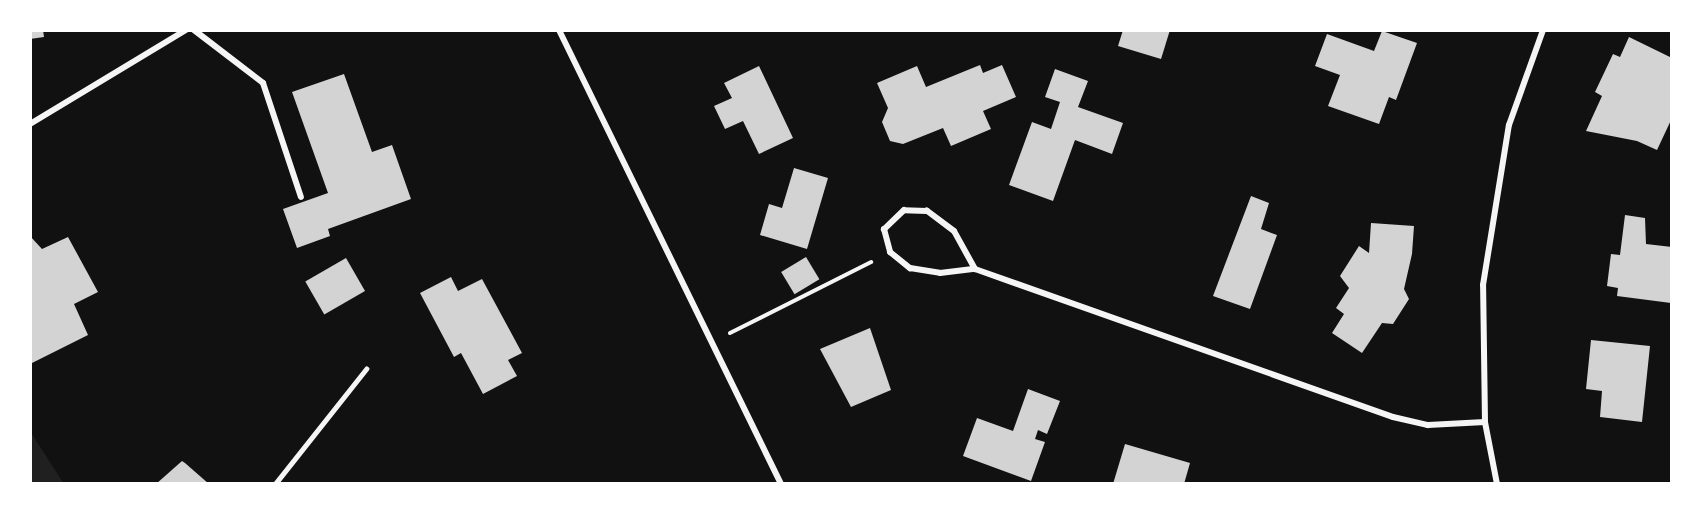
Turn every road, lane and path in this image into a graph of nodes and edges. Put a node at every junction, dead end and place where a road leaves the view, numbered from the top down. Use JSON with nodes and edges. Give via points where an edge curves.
{"nodes":[{"id":1,"x":186,"y":30,"type":"edge"},
{"id":2,"x":194,"y":30,"type":"edge"},
{"id":3,"x":559,"y":30,"type":"edge"},
{"id":4,"x":1543,"y":30,"type":"edge"},
{"id":5,"x":30,"y":124,"type":"edge"},
{"id":6,"x":301,"y":197,"type":"dead end"},
{"id":7,"x":890,"y":252,"type":"junction"},
{"id":8,"x":975,"y":269,"type":"junction"},
{"id":9,"x":710,"y":343,"type":"junction"},
{"id":10,"x":366,"y":369,"type":"dead end"},
{"id":11,"x":1485,"y":422,"type":"junction"},
{"id":12,"x":275,"y":484,"type":"edge"},
{"id":13,"x":781,"y":484,"type":"edge"},
{"id":14,"x":1497,"y":484,"type":"edge"}],
"edges":[{"from":1,"to":5,"type":"street"},
{"from":2,"to":6,"type":"street","via":[[263,83]]},
{"from":3,"to":9,"type":"street"},
{"from":4,"to":11,"type":"street","via":[[1509,125],[1488,232],[1481,353]]},
{"from":7,"to":8,"type":"street","via":[[910,268],[940,273]]},
{"from":7,"to":8,"type":"street","via":[[884,229],[904,210],[927,211],[954,231]]},
{"from":7,"to":9,"type":"path"},
{"from":8,"to":11,"type":"street","via":[[1393,417],[1428,425]]},
{"from":9,"to":13,"type":"street"},
{"from":10,"to":12,"type":"lane"},
{"from":11,"to":14,"type":"street"}]}
